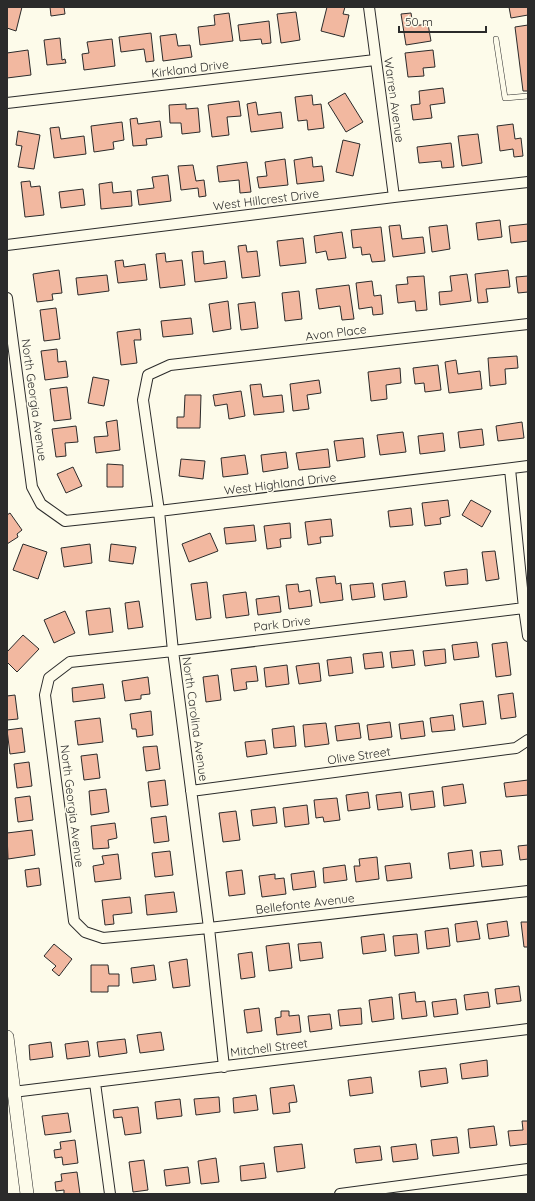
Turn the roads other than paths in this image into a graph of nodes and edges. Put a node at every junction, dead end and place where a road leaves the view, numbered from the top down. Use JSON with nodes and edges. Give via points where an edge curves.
{"nodes":[{"id":1,"x":368,"y":7,"type":"edge"},
{"id":2,"x":496,"y":39,"type":"dead end"},
{"id":3,"x":375,"y":60,"type":"junction"},
{"id":4,"x":528,"y":96,"type":"edge"},
{"id":5,"x":7,"y":103,"type":"edge"},
{"id":6,"x":528,"y":182,"type":"edge"},
{"id":7,"x":394,"y":197,"type":"junction"},
{"id":8,"x":7,"y":244,"type":"edge"},
{"id":9,"x":7,"y":298,"type":"edge"},
{"id":10,"x":528,"y":324,"type":"edge"},
{"id":11,"x":148,"y":375,"type":"joint"},
{"id":12,"x":528,"y":466,"type":"edge"},
{"id":13,"x":510,"y":469,"type":"junction"},
{"id":14,"x":41,"y":504,"type":"joint"},
{"id":15,"x":159,"y":511,"type":"junction"},
{"id":16,"x":524,"y":608,"type":"junction"},
{"id":17,"x":528,"y":636,"type":"edge"},
{"id":18,"x":172,"y":651,"type":"junction"},
{"id":19,"x":49,"y":678,"type":"joint"},
{"id":20,"x":528,"y":740,"type":"edge"},
{"id":21,"x":192,"y":791,"type":"junction"},
{"id":22,"x":528,"y":891,"type":"edge"},
{"id":23,"x":209,"y":928,"type":"junction"},
{"id":24,"x":86,"y":932,"type":"joint"},
{"id":25,"x":528,"y":1029,"type":"edge"},
{"id":26,"x":7,"y":1037,"type":"edge"},
{"id":27,"x":224,"y":1067,"type":"junction"},
{"id":28,"x":95,"y":1083,"type":"junction"},
{"id":29,"x":14,"y":1092,"type":"junction"},
{"id":30,"x":528,"y":1169,"type":"edge"},
{"id":31,"x":381,"y":1191,"type":"edge"},
{"id":32,"x":27,"y":1194,"type":"edge"},
{"id":33,"x":110,"y":1194,"type":"edge"},
{"id":34,"x":340,"y":1194,"type":"edge"}],
"edges":[{"from":1,"to":3,"type":"street","name":"Warren Avenue"},
{"from":2,"to":4,"type":"lane","via":[[505,98]]},
{"from":3,"to":5,"type":"street","name":"Kirkland Drive"},
{"from":3,"to":7,"type":"street","name":"Warren Avenue"},
{"from":6,"to":7,"type":"street","name":"West Hillcrest Drive"},
{"from":7,"to":8,"type":"street","name":"West Hillcrest Drive"},
{"from":9,"to":14,"type":"street","name":"North Georgia Avenue","via":[[32,487]]},
{"from":10,"to":11,"type":"street","name":"Avon Place","via":[[170,365]]},
{"from":11,"to":15,"type":"street","name":"North Carolina Avenue","via":[[144,400]]},
{"from":12,"to":13,"type":"street","name":"West Highland Drive"},
{"from":13,"to":15,"type":"street","name":"West Highland Drive"},
{"from":13,"to":16,"type":"street"},
{"from":14,"to":15,"type":"street","name":"West Highland Drive","via":[[65,521]]},
{"from":15,"to":18,"type":"street","name":"North Carolina Avenue"},
{"from":16,"to":17,"type":"street"},
{"from":16,"to":18,"type":"street","name":"Park Drive"},
{"from":18,"to":19,"type":"street","name":"Park Drive","via":[[70,662]]},
{"from":18,"to":21,"type":"street","name":"North Carolina Avenue"},
{"from":19,"to":24,"type":"street","name":"North Georgia Avenue","via":[[45,695],[74,921]]},
{"from":20,"to":21,"type":"street","name":"Olive Street","via":[[516,748]]},
{"from":21,"to":23,"type":"street","name":"North Carolina Avenue"},
{"from":22,"to":23,"type":"street","name":"Bellefonte Avenue"},
{"from":23,"to":24,"type":"street","name":"Bellefonte Avenue","via":[[103,938]]},
{"from":23,"to":27,"type":"street","name":"North Carolina Avenue"},
{"from":25,"to":27,"type":"street","name":"Mitchell Street"},
{"from":26,"to":29,"type":"street"},
{"from":27,"to":28,"type":"street","name":"Mitchell Street"},
{"from":28,"to":29,"type":"street","name":"Mitchell Street"},
{"from":28,"to":33,"type":"street"},
{"from":29,"to":32,"type":"street"},
{"from":30,"to":31,"type":"street"},
{"from":31,"to":34,"type":"street"}]}
